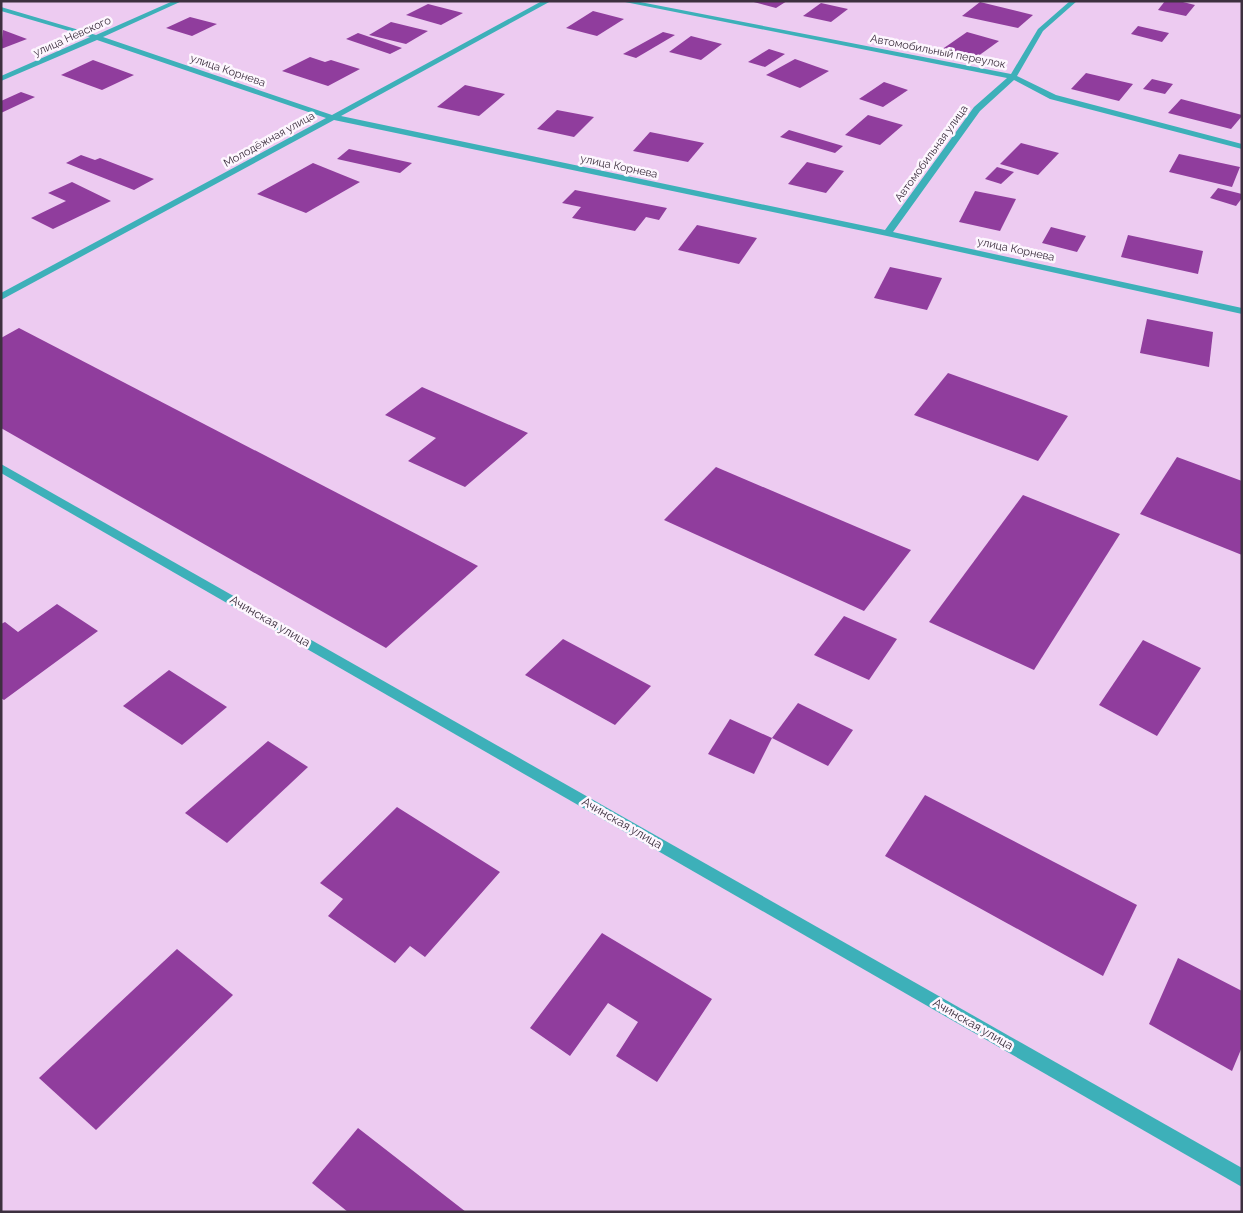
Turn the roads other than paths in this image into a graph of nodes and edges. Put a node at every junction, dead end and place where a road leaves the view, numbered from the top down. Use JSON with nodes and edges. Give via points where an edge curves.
{"nodes":[{"id":1,"x":179,"y":1,"type":"edge"},
{"id":2,"x":548,"y":1,"type":"edge"},
{"id":3,"x":623,"y":1,"type":"edge"},
{"id":4,"x":1074,"y":1,"type":"edge"},
{"id":5,"x":1,"y":9,"type":"edge"},
{"id":6,"x":96,"y":37,"type":"junction"},
{"id":7,"x":1013,"y":77,"type":"junction"},
{"id":8,"x":1,"y":79,"type":"edge"},
{"id":9,"x":332,"y":117,"type":"junction"},
{"id":10,"x":1242,"y":147,"type":"edge"},
{"id":11,"x":887,"y":233,"type":"junction"},
{"id":12,"x":1,"y":297,"type":"edge"},
{"id":13,"x":1242,"y":311,"type":"edge"},
{"id":14,"x":1,"y":468,"type":"edge"},
{"id":15,"x":1242,"y":1178,"type":"edge"}],
"edges":[{"from":1,"to":6,"type":"street","name":"улица Невского"},
{"from":2,"to":9,"type":"street","name":"Молодёжная улица"},
{"from":3,"to":7,"type":"street","name":"Автомобильный переулок"},
{"from":4,"to":7,"type":"street","name":"Автомобильная улица","via":[[1040,30]]},
{"from":5,"to":6,"type":"street","name":"улица Корнева"},
{"from":6,"to":8,"type":"street","name":"улица Невского"},
{"from":6,"to":9,"type":"street","name":"улица Корнева"},
{"from":7,"to":10,"type":"street","name":"Автомобильный переулок","via":[[1053,97]]},
{"from":7,"to":11,"type":"street","name":"Автомобильная улица","via":[[977,110]]},
{"from":9,"to":11,"type":"street","name":"улица Корнева"},
{"from":9,"to":12,"type":"street","name":"Молодёжная улица"},
{"from":11,"to":13,"type":"street","name":"улица Корнева"},
{"from":14,"to":15,"type":"street","name":"Ачинская улица"}]}
